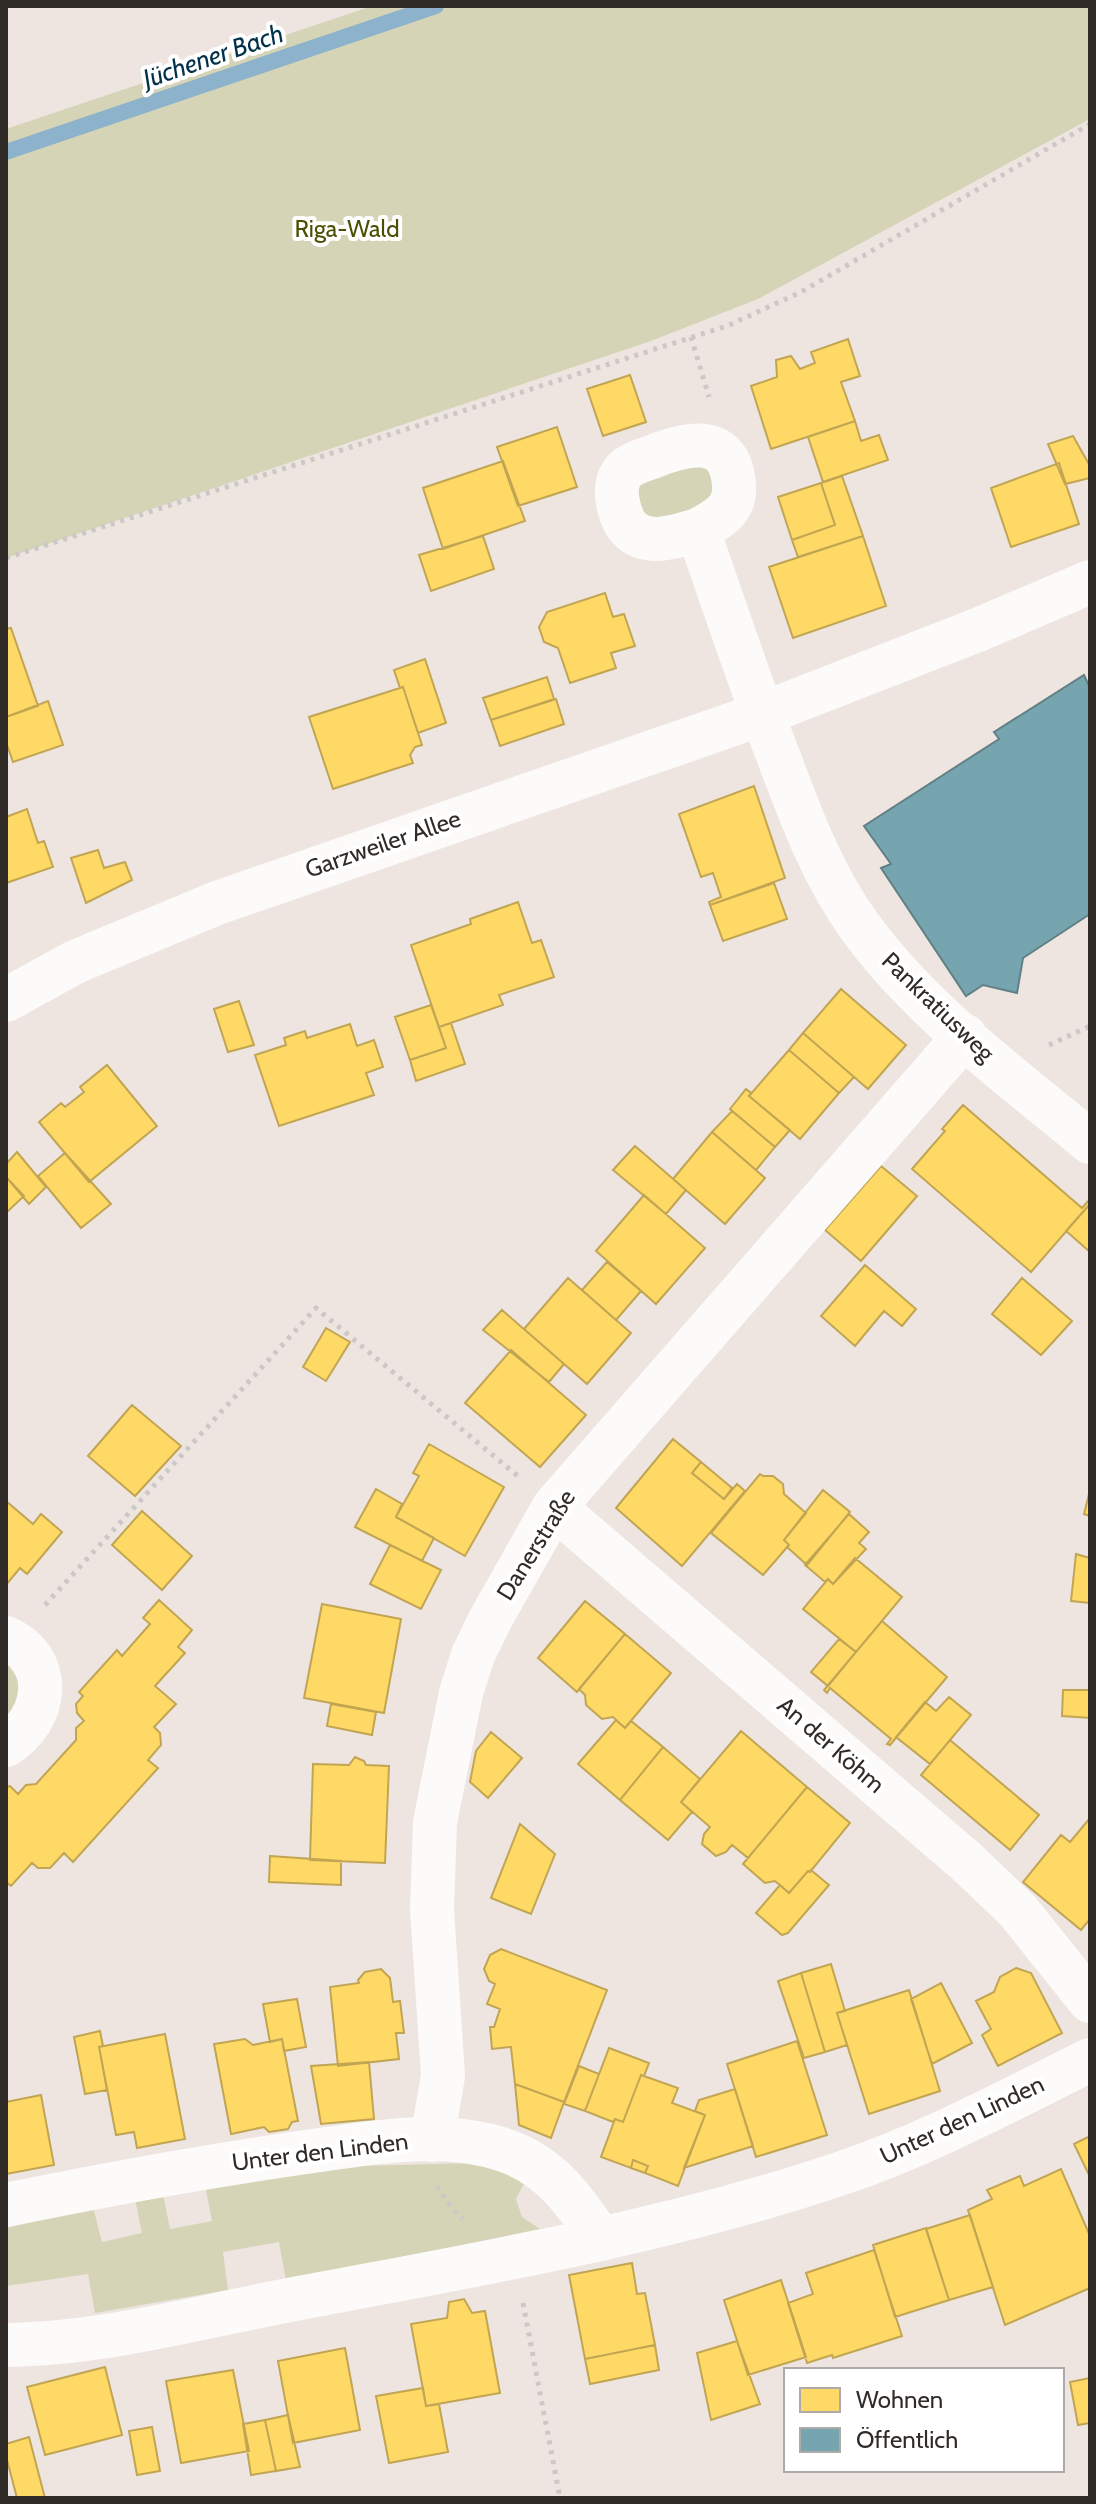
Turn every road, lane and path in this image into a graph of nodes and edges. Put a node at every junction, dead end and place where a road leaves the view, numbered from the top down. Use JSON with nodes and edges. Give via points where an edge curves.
{"nodes":[{"id":1,"x":1090,"y":124,"type":"edge"},
{"id":2,"x":691,"y":337,"type":"junction"},
{"id":3,"x":716,"y":450,"type":"junction"},
{"id":4,"x":698,"y":530,"type":"junction"},
{"id":5,"x":6,"y":558,"type":"edge"},
{"id":6,"x":1090,"y":582,"type":"edge"},
{"id":7,"x":762,"y":714,"type":"junction"},
{"id":8,"x":8,"y":995,"type":"edge"},
{"id":9,"x":965,"y":1036,"type":"junction"},
{"id":10,"x":1090,"y":1142,"type":"edge"},
{"id":11,"x":554,"y":1507,"type":"junction"},
{"id":12,"x":9,"y":1640,"type":"edge"},
{"id":13,"x":6,"y":1745,"type":"edge"},
{"id":14,"x":1090,"y":2001,"type":"edge"},
{"id":15,"x":1090,"y":2060,"type":"edge"},
{"id":16,"x":432,"y":2140,"type":"junction"},
{"id":17,"x":6,"y":2205,"type":"edge"},
{"id":18,"x":600,"y":2238,"type":"junction"},
{"id":19,"x":514,"y":2258,"type":"junction"},
{"id":20,"x":6,"y":2345,"type":"edge"},
{"id":21,"x":560,"y":2498,"type":"edge"}],
"edges":[{"from":1,"to":2,"type":"path","via":[[801,292]]},
{"from":2,"to":3,"type":"path","via":[[707,387]]},
{"from":2,"to":5,"type":"path"},
{"from":3,"to":4,"type":"street","via":[[732,474],[733,501],[722,516]]},
{"from":3,"to":4,"type":"street","via":[[687,445],[659,454],[622,472],[617,487],[620,511],[636,534],[652,540]]},
{"from":4,"to":7,"type":"street"},
{"from":6,"to":7,"type":"street","name":"Garzweiler Allee"},
{"from":7,"to":8,"type":"street","name":"Garzweiler Allee","via":[[217,903]]},
{"from":7,"to":9,"type":"street","name":"Pankratiusweg","via":[[814,847],[841,898],[903,979]]},
{"from":9,"to":10,"type":"street","name":"Pankratiusweg"},
{"from":9,"to":11,"type":"street","name":"Danerstraße"},
{"from":11,"to":12,"type":"path","via":[[316,1308]]},
{"from":11,"to":14,"type":"street","name":"An der Köhm","via":[[968,1863],[1018,1911]]},
{"from":11,"to":16,"type":"street","name":"Danerstraße","via":[[473,1655],[443,1772],[432,1870],[443,2076]]},
{"from":12,"to":13,"type":"street","via":[[34,1665],[40,1684],[32,1723]]},
{"from":15,"to":18,"type":"street","name":"Unter den Linden","via":[[959,2125],[844,2173]]},
{"from":16,"to":17,"type":"street","name":"Unter den Linden","via":[[254,2159]]},
{"from":16,"to":18,"type":"street","name":"Unter den Linden","via":[[504,2150],[535,2164],[556,2179]]},
{"from":16,"to":19,"type":"path","via":[[434,2179],[444,2200]]},
{"from":18,"to":19,"type":"street","name":"Unter den Linden"},
{"from":19,"to":20,"type":"street","name":"Unter den Linden","via":[[131,2332]]},
{"from":19,"to":21,"type":"path"}]}
